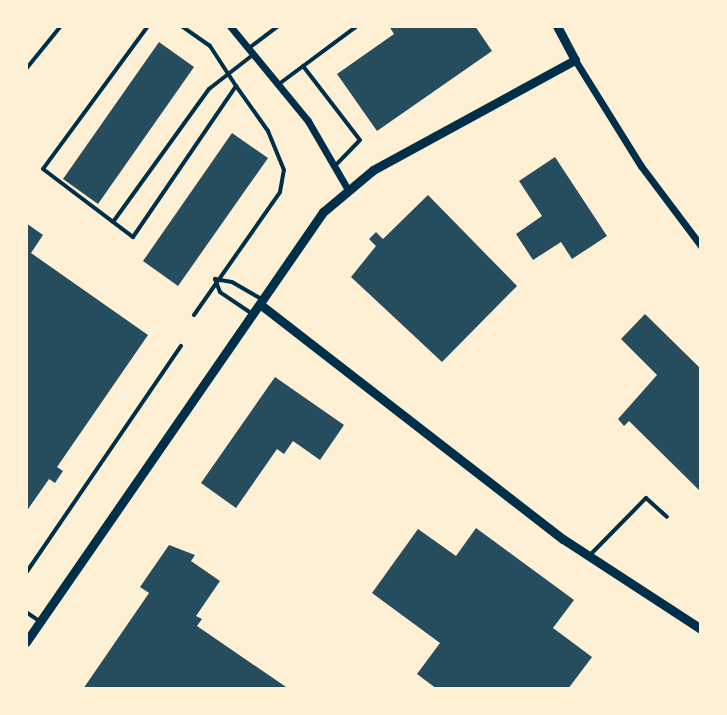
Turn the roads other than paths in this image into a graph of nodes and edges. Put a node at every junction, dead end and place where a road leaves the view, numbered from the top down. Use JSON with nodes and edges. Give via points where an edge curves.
{"nodes":[{"id":1,"x":61,"y":26,"type":"edge"},
{"id":2,"x":148,"y":26,"type":"edge"},
{"id":3,"x":181,"y":26,"type":"edge"},
{"id":4,"x":230,"y":26,"type":"edge"},
{"id":5,"x":278,"y":26,"type":"edge"},
{"id":6,"x":357,"y":26,"type":"edge"},
{"id":7,"x":557,"y":26,"type":"edge"},
{"id":8,"x":251,"y":51,"type":"junction"},
{"id":9,"x":575,"y":60,"type":"junction"},
{"id":10,"x":303,"y":66,"type":"junction"},
{"id":11,"x":26,"y":69,"type":"edge"},
{"id":12,"x":231,"y":71,"type":"junction"},
{"id":13,"x":279,"y":84,"type":"junction"},
{"id":14,"x":236,"y":86,"type":"junction"},
{"id":15,"x":335,"y":166,"type":"junction"},
{"id":16,"x":347,"y":188,"type":"junction"},
{"id":17,"x":113,"y":222,"type":"junction"},
{"id":18,"x":701,"y":246,"type":"edge"},
{"id":19,"x":215,"y":279,"type":"junction"},
{"id":20,"x":263,"y":303,"type":"junction"},
{"id":21,"x":194,"y":315,"type":"dead end"},
{"id":22,"x":254,"y":315,"type":"junction"},
{"id":23,"x":181,"y":346,"type":"dead end"},
{"id":24,"x":667,"y":517,"type":"dead end"},
{"id":25,"x":588,"y":557,"type":"junction"},
{"id":26,"x":28,"y":564,"type":"edge"},
{"id":27,"x":26,"y":573,"type":"edge"},
{"id":28,"x":26,"y":612,"type":"edge"},
{"id":29,"x":40,"y":621,"type":"junction"},
{"id":30,"x":701,"y":629,"type":"edge"},
{"id":31,"x":26,"y":642,"type":"edge"}],
"edges":[{"from":1,"to":11,"type":"lane"},
{"from":2,"to":17,"type":"lane","via":[[43,169]]},
{"from":3,"to":12,"type":"lane","via":[[210,46]]},
{"from":4,"to":8,"type":"street"},
{"from":5,"to":8,"type":"lane"},
{"from":6,"to":10,"type":"lane"},
{"from":7,"to":9,"type":"street"},
{"from":8,"to":12,"type":"lane"},
{"from":8,"to":13,"type":"street"},
{"from":9,"to":16,"type":"street","via":[[436,133]]},
{"from":9,"to":18,"type":"street","via":[[641,166]]},
{"from":10,"to":13,"type":"lane"},
{"from":10,"to":15,"type":"lane","via":[[360,140]]},
{"from":12,"to":14,"type":"lane"},
{"from":12,"to":17,"type":"lane","via":[[209,89]]},
{"from":13,"to":15,"type":"street"},
{"from":14,"to":17,"type":"lane","via":[[133,237]]},
{"from":14,"to":19,"type":"lane","via":[[282,159],[280,192]]},
{"from":15,"to":16,"type":"street"},
{"from":16,"to":20,"type":"street","via":[[323,212]]},
{"from":19,"to":20,"type":"lane","via":[[232,282]]},
{"from":19,"to":21,"type":"lane"},
{"from":19,"to":22,"type":"lane","via":[[220,292]]},
{"from":20,"to":22,"type":"street"},
{"from":20,"to":25,"type":"street"},
{"from":22,"to":29,"type":"street"},
{"from":23,"to":26,"type":"lane"},
{"from":24,"to":25,"type":"lane","via":[[646,498]]},
{"from":25,"to":30,"type":"street"},
{"from":26,"to":27,"type":"lane"},
{"from":28,"to":29,"type":"lane"},
{"from":29,"to":31,"type":"street"}]}
